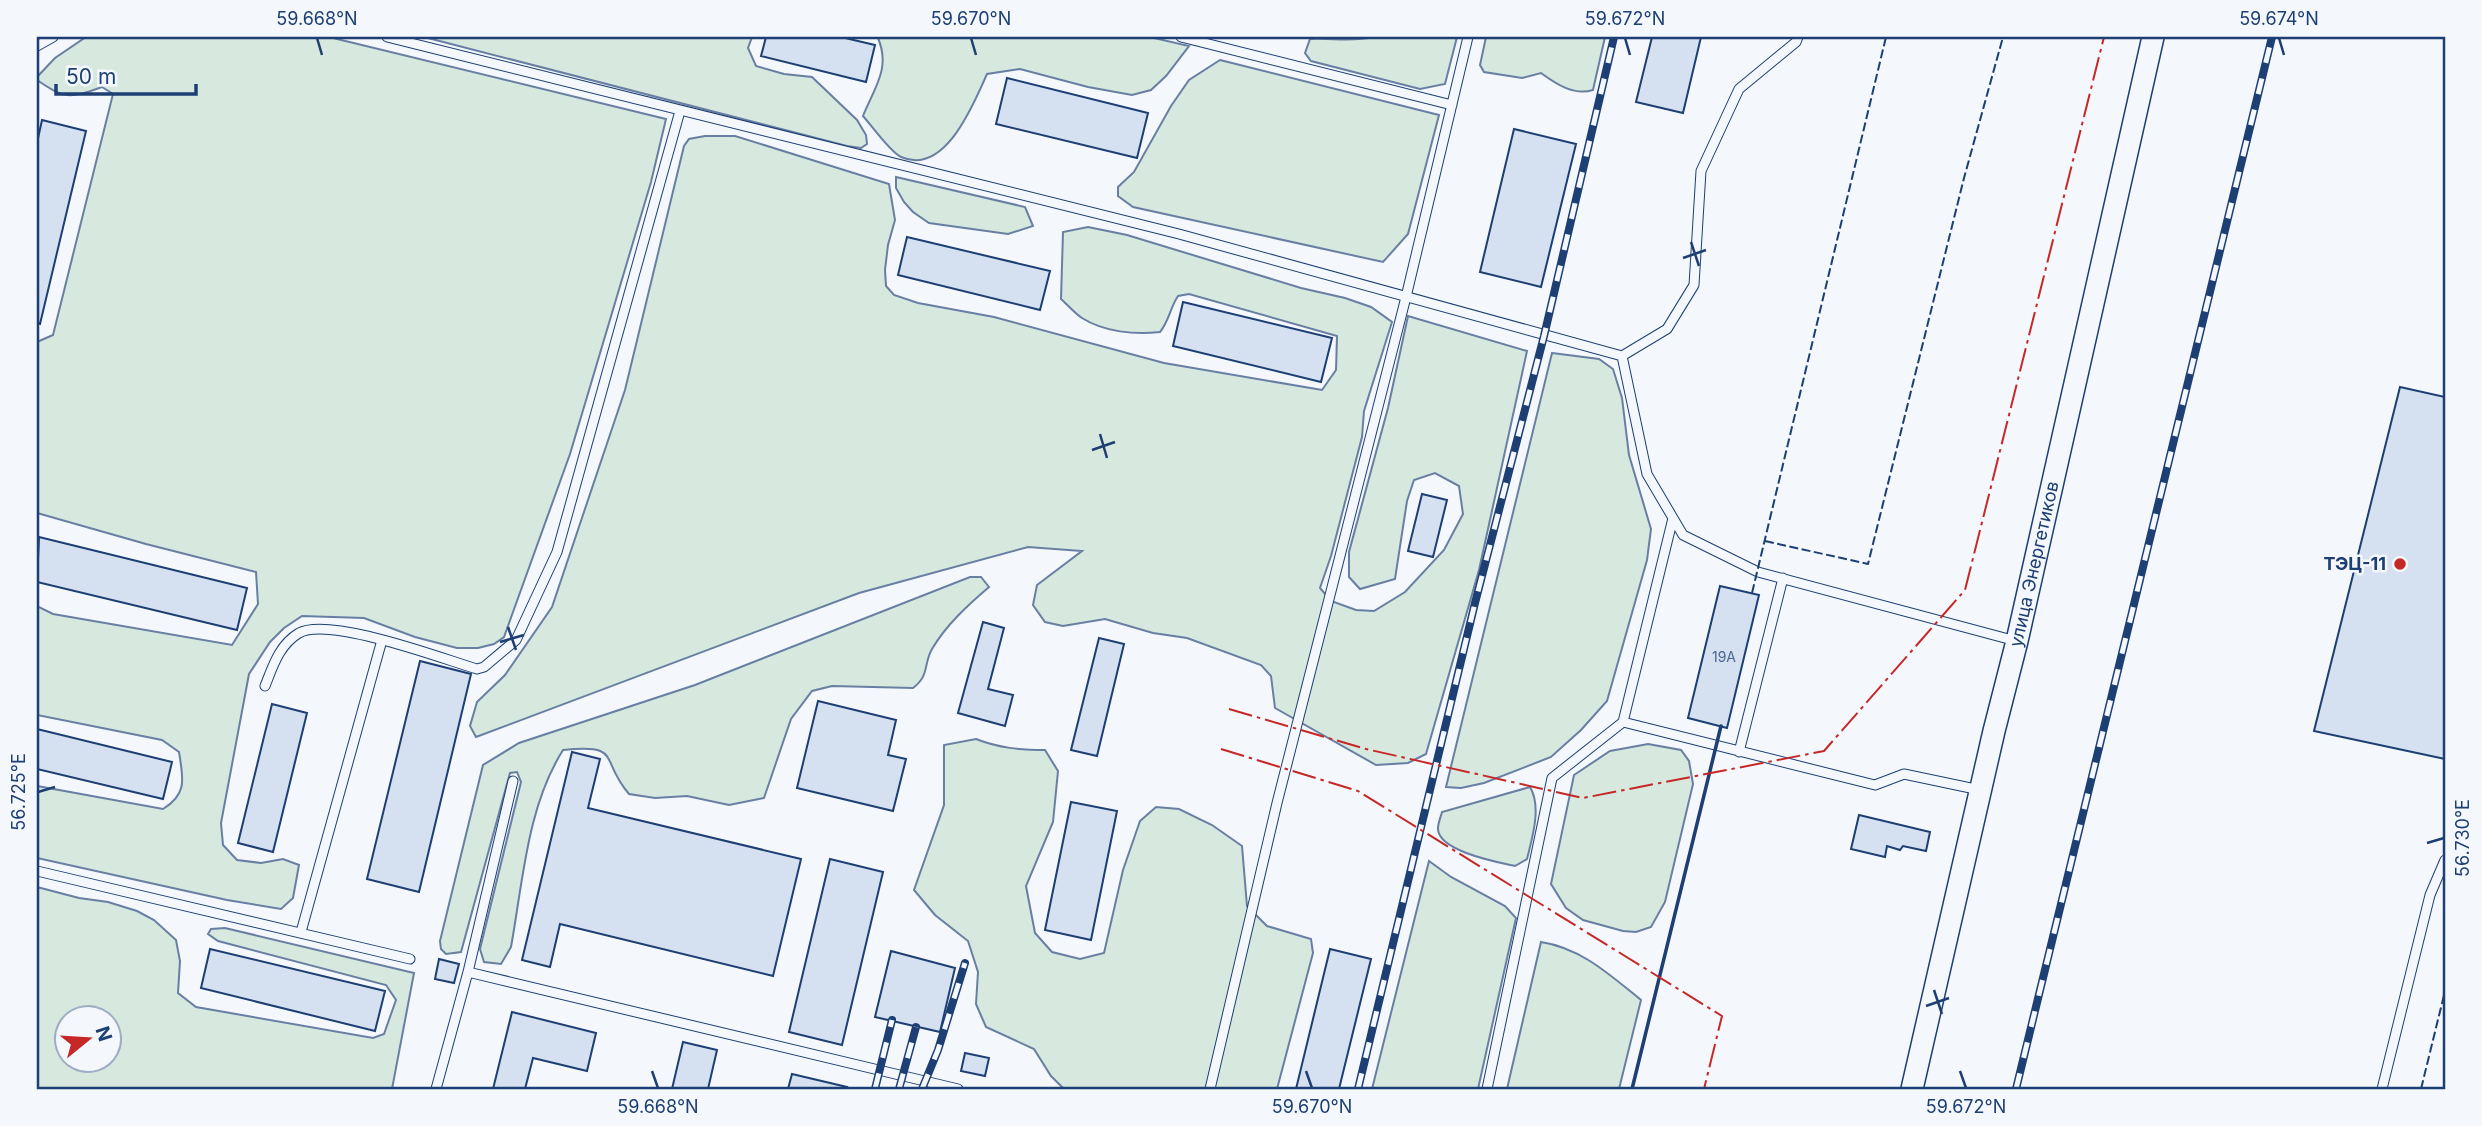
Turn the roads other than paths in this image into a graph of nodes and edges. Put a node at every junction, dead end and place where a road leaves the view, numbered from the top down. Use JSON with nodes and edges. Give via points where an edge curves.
{"nodes":[{"id":1,"x":52,"y":37,"type":"edge"},
{"id":2,"x":387,"y":37,"type":"edge"},
{"id":3,"x":1181,"y":37,"type":"edge"},
{"id":4,"x":1468,"y":37,"type":"edge"},
{"id":5,"x":1798,"y":37,"type":"edge"},
{"id":6,"x":2153,"y":37,"type":"edge"},
{"id":7,"x":37,"y":46,"type":"edge"},
{"id":8,"x":1452,"y":104,"type":"junction"},
{"id":9,"x":680,"y":111,"type":"junction"},
{"id":10,"x":1406,"y":297,"type":"junction"},
{"id":11,"x":1622,"y":356,"type":"junction"},
{"id":12,"x":1673,"y":518,"type":"junction"},
{"id":13,"x":1783,"y":578,"type":"junction"},
{"id":14,"x":382,"y":640,"type":"junction"},
{"id":15,"x":2017,"y":641,"type":"junction"},
{"id":16,"x":265,"y":686,"type":"dead end"},
{"id":17,"x":1623,"y":722,"type":"junction"},
{"id":18,"x":1740,"y":752,"type":"junction"},
{"id":19,"x":513,"y":781,"type":"dead end"},
{"id":20,"x":1980,"y":790,"type":"junction"},
{"id":21,"x":2445,"y":860,"type":"edge"},
{"id":22,"x":37,"y":871,"type":"edge"},
{"id":23,"x":301,"y":932,"type":"junction"},
{"id":24,"x":410,"y":959,"type":"dead end"},
{"id":25,"x":468,"y":972,"type":"junction"},
{"id":26,"x":436,"y":1089,"type":"edge"},
{"id":27,"x":958,"y":1089,"type":"edge"},
{"id":28,"x":1210,"y":1089,"type":"edge"},
{"id":29,"x":1487,"y":1089,"type":"edge"},
{"id":30,"x":1912,"y":1089,"type":"edge"},
{"id":31,"x":2382,"y":1089,"type":"edge"}],
"edges":[{"from":1,"to":7,"type":"lane"},
{"from":2,"to":9,"type":"lane"},
{"from":3,"to":8,"type":"lane"},
{"from":4,"to":8,"type":"lane"},
{"from":5,"to":11,"type":"lane","via":[[1739,89],[1702,171],[1694,285],[1667,329]]},
{"from":6,"to":15,"type":"street","name":"улица Энергетиков"},
{"from":8,"to":10,"type":"lane"},
{"from":9,"to":10,"type":"lane","via":[[1179,234]]},
{"from":9,"to":14,"type":"lane","via":[[557,552],[516,640],[477,669]]},
{"from":10,"to":11,"type":"lane"},
{"from":10,"to":28,"type":"lane","via":[[1277,803]]},
{"from":11,"to":12,"type":"lane","via":[[1647,474]]},
{"from":12,"to":13,"type":"lane","via":[[1684,535],[1758,572]]},
{"from":12,"to":17,"type":"lane"},
{"from":13,"to":15,"type":"lane"},
{"from":13,"to":18,"type":"lane"},
{"from":14,"to":16,"type":"lane","via":[[325,629],[300,632],[278,653]]},
{"from":14,"to":23,"type":"lane"},
{"from":15,"to":20,"type":"street","name":"улица Энергетиков"},
{"from":17,"to":18,"type":"lane"},
{"from":17,"to":29,"type":"lane","via":[[1552,778]]},
{"from":18,"to":20,"type":"lane","via":[[1875,785],[1904,774]]},
{"from":19,"to":25,"type":"lane"},
{"from":20,"to":30,"type":"street","name":"улица Энергетиков"},
{"from":21,"to":31,"type":"lane","via":[[2430,895]]},
{"from":22,"to":23,"type":"lane"},
{"from":23,"to":24,"type":"lane"},
{"from":25,"to":26,"type":"lane"},
{"from":25,"to":27,"type":"lane"}]}
